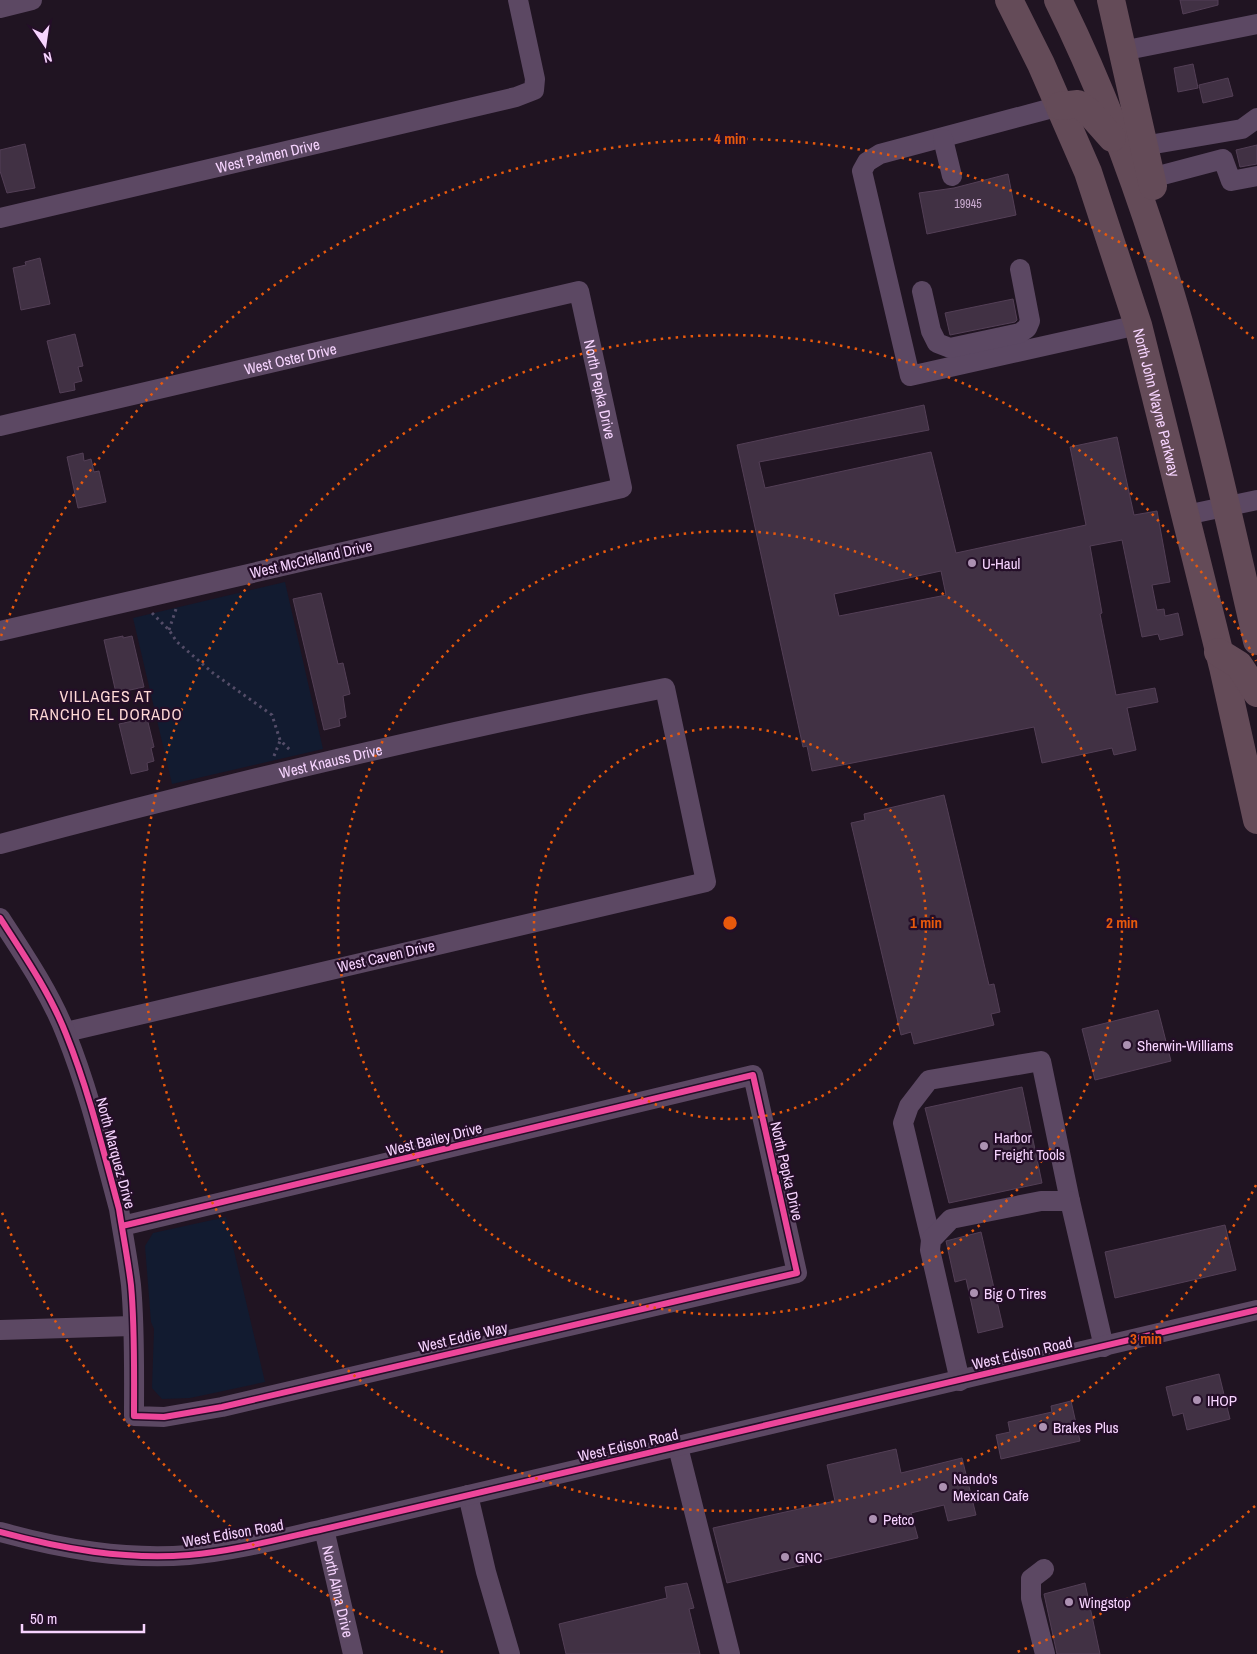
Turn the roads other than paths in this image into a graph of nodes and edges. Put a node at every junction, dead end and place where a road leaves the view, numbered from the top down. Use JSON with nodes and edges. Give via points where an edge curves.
{"nodes":[{"id":1,"x":31,"y":0,"type":"edge"},
{"id":2,"x":518,"y":0,"type":"edge"},
{"id":3,"x":1009,"y":0,"type":"edge"},
{"id":4,"x":1058,"y":0,"type":"edge"},
{"id":5,"x":1111,"y":0,"type":"edge"},
{"id":6,"x":0,"y":8,"type":"edge"},
{"id":7,"x":1257,"y":24,"type":"edge"},
{"id":8,"x":1122,"y":50,"type":"junction"},
{"id":9,"x":1060,"y":106,"type":"junction"},
{"id":10,"x":1257,"y":118,"type":"edge"},
{"id":11,"x":943,"y":139,"type":"junction"},
{"id":12,"x":1133,"y":148,"type":"junction"},
{"id":13,"x":952,"y":176,"type":"dead end"},
{"id":14,"x":1257,"y":176,"type":"edge"},
{"id":15,"x":1151,"y":178,"type":"junction"},
{"id":16,"x":0,"y":218,"type":"edge"},
{"id":17,"x":1020,"y":268,"type":"dead end"},
{"id":18,"x":579,"y":291,"type":"joint"},
{"id":19,"x":922,"y":291,"type":"dead end"},
{"id":20,"x":1138,"y":325,"type":"junction"},
{"id":21,"x":1203,"y":411,"type":"junction"},
{"id":22,"x":0,"y":426,"type":"edge"},
{"id":23,"x":622,"y":488,"type":"joint"},
{"id":24,"x":1257,"y":500,"type":"edge"},
{"id":25,"x":1226,"y":506,"type":"junction"},
{"id":26,"x":1186,"y":515,"type":"junction"},
{"id":27,"x":0,"y":631,"type":"edge"},
{"id":28,"x":1257,"y":641,"type":"edge"},
{"id":29,"x":1218,"y":652,"type":"junction"},
{"id":30,"x":1257,"y":693,"type":"edge"},
{"id":31,"x":1257,"y":820,"type":"edge"},
{"id":32,"x":0,"y":844,"type":"edge"},
{"id":33,"x":706,"y":882,"type":"joint"},
{"id":34,"x":0,"y":918,"type":"edge"},
{"id":35,"x":66,"y":1032,"type":"junction"},
{"id":36,"x":753,"y":1075,"type":"joint"},
{"id":37,"x":1070,"y":1201,"type":"junction"},
{"id":38,"x":122,"y":1226,"type":"junction"},
{"id":39,"x":931,"y":1240,"type":"junction"},
{"id":40,"x":797,"y":1273,"type":"joint"},
{"id":41,"x":1257,"y":1310,"type":"edge"},
{"id":42,"x":132,"y":1326,"type":"junction"},
{"id":43,"x":0,"y":1330,"type":"edge"},
{"id":44,"x":1104,"y":1347,"type":"junction"},
{"id":45,"x":960,"y":1381,"type":"junction"},
{"id":46,"x":134,"y":1416,"type":"joint"},
{"id":47,"x":678,"y":1446,"type":"junction"},
{"id":48,"x":468,"y":1495,"type":"junction"},
{"id":49,"x":324,"y":1529,"type":"junction"},
{"id":50,"x":0,"y":1532,"type":"edge"},
{"id":51,"x":1044,"y":1569,"type":"dead end"},
{"id":52,"x":353,"y":1654,"type":"edge"},
{"id":53,"x":510,"y":1654,"type":"edge"},
{"id":54,"x":730,"y":1654,"type":"edge"},
{"id":55,"x":1045,"y":1654,"type":"edge"}],
"edges":[{"from":1,"to":6,"type":"street"},
{"from":2,"to":16,"type":"street","name":"West Palmen Drive","via":[[535,79],[534,90],[280,154]]},
{"from":3,"to":9,"type":"highway","name":"North John Wayne Parkway"},
{"from":4,"to":12,"type":"highway"},
{"from":5,"to":8,"type":"highway"},
{"from":7,"to":8,"type":"street"},
{"from":8,"to":12,"type":"highway"},
{"from":9,"to":11,"type":"street"},
{"from":9,"to":12,"type":"highway","via":[[1078,104]]},
{"from":9,"to":20,"type":"highway","name":"North John Wayne Parkway","via":[[1088,172]]},
{"from":10,"to":12,"type":"street","via":[[1242,129]]},
{"from":11,"to":13,"type":"street"},
{"from":11,"to":20,"type":"street","via":[[880,154],[867,162],[862,171],[910,376]]},
{"from":12,"to":15,"type":"highway"},
{"from":12,"to":21,"type":"highway"},
{"from":14,"to":15,"type":"street","via":[[1231,182],[1223,159]]},
{"from":15,"to":21,"type":"highway","via":[[1198,339],[1204,373]]},
{"from":17,"to":19,"type":"street","via":[[1030,321],[1020,333],[950,348],[937,343]]},
{"from":18,"to":22,"type":"street","name":"West Oster Drive"},
{"from":18,"to":23,"type":"street","name":"North Pepka Drive"},
{"from":20,"to":26,"type":"highway","name":"North John Wayne Parkway"},
{"from":21,"to":25,"type":"highway"},
{"from":23,"to":27,"type":"street","name":"West McClelland Drive"},
{"from":24,"to":25,"type":"street"},
{"from":25,"to":26,"type":"street"},
{"from":25,"to":28,"type":"highway"},
{"from":26,"to":29,"type":"highway","name":"North John Wayne Parkway"},
{"from":29,"to":30,"type":"highway","via":[[1239,664]]},
{"from":29,"to":31,"type":"highway","name":"North John Wayne Parkway"},
{"from":32,"to":33,"type":"street","name":"West Knauss Drive","via":[[259,777],[502,720],[665,688]]},
{"from":33,"to":35,"type":"street","name":"West Caven Drive"},
{"from":34,"to":35,"type":"street","name":"North Marquez Drive","via":[[36,973]]},
{"from":35,"to":38,"type":"street","name":"North Marquez Drive","via":[[92,1108]]},
{"from":36,"to":38,"type":"street","name":"West Bailey Drive"},
{"from":36,"to":40,"type":"street","name":"North Pepka Drive"},
{"from":37,"to":39,"type":"street","via":[[1041,1201],[952,1219]]},
{"from":37,"to":39,"type":"street","via":[[1042,1061],[929,1080],[909,1106],[903,1123]]},
{"from":37,"to":44,"type":"street"},
{"from":38,"to":42,"type":"street","name":"North Marquez Drive","via":[[131,1287]]},
{"from":39,"to":45,"type":"street","via":[[930,1250]]},
{"from":40,"to":46,"type":"street","name":"West Eddie Way","via":[[222,1407],[164,1417]]},
{"from":41,"to":44,"type":"street","name":"West Edison Road"},
{"from":42,"to":43,"type":"street"},
{"from":42,"to":46,"type":"street","name":"North Marquez Drive"},
{"from":44,"to":45,"type":"street","name":"West Edison Road"},
{"from":45,"to":47,"type":"street","name":"West Edison Road"},
{"from":47,"to":48,"type":"street","name":"West Edison Road"},
{"from":47,"to":54,"type":"street"},
{"from":48,"to":49,"type":"street","name":"West Edison Road"},
{"from":48,"to":53,"type":"street"},
{"from":49,"to":50,"type":"street","name":"West Edison Road","via":[[222,1551],[157,1556],[108,1554],[50,1545]]},
{"from":49,"to":52,"type":"street","name":"North Alma Drive"},
{"from":51,"to":55,"type":"street","via":[[1031,1579],[1031,1598]]}]}
